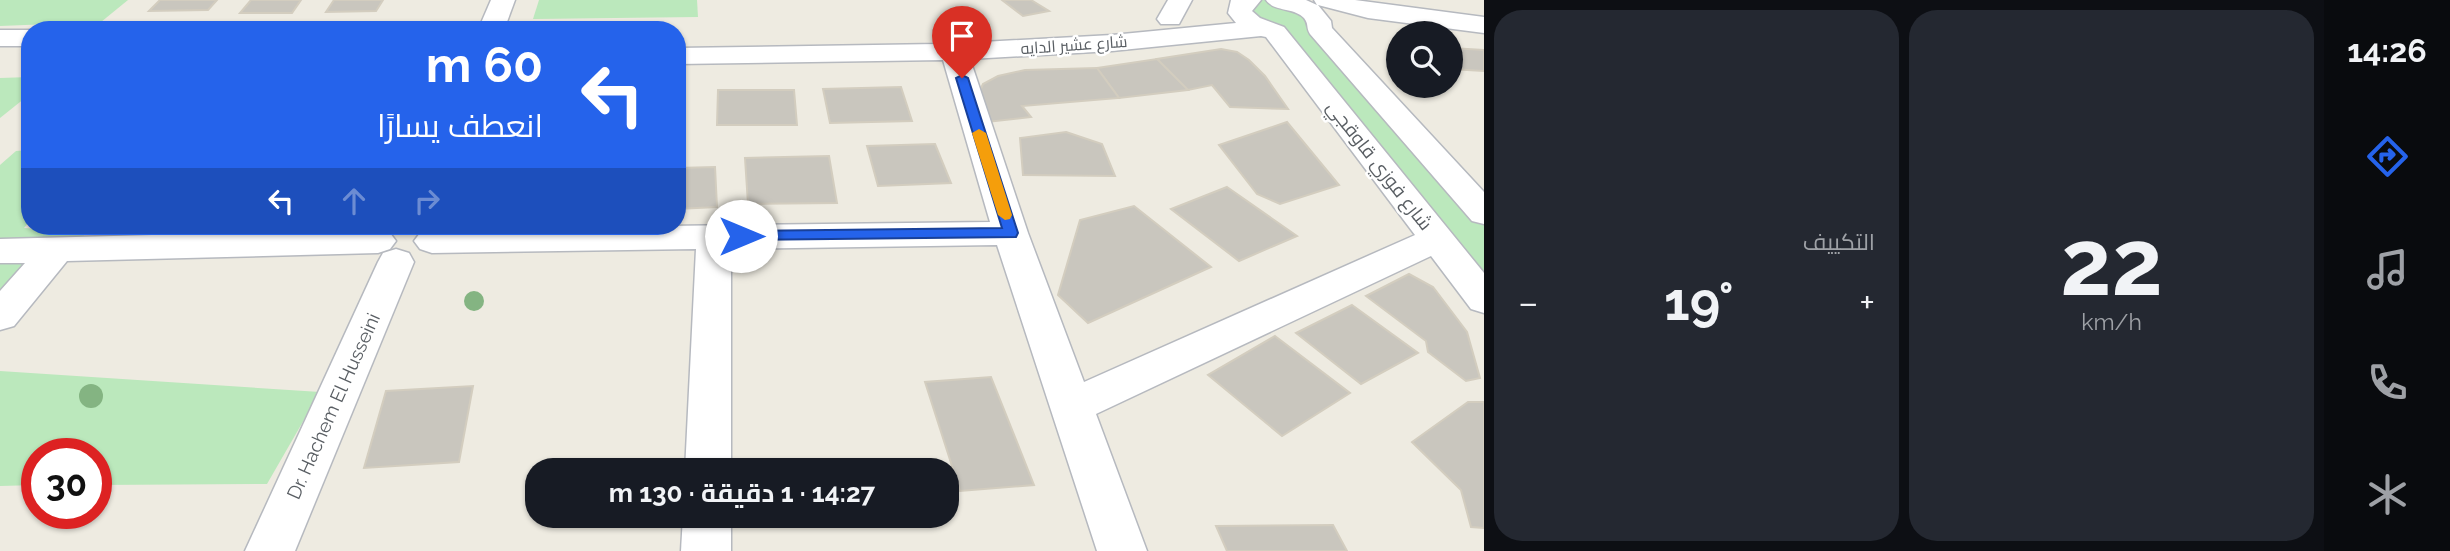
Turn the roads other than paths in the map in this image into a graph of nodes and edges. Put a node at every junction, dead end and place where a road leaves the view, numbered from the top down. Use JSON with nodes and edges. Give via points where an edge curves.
{"nodes":[{"id":1,"x":503,"y":0,"type":"edge"},
{"id":2,"x":1326,"y":0,"type":"edge"},
{"id":3,"x":1286,"y":1,"type":"edge"},
{"id":4,"x":1245,"y":2,"type":"edge"},
{"id":5,"x":1175,"y":10,"type":"edge"},
{"id":6,"x":495,"y":21,"type":"edge"},
{"id":7,"x":1484,"y":25,"type":"edge"},
{"id":8,"x":1319,"y":28,"type":"junction"},
{"id":9,"x":1268,"y":30,"type":"junction"},
{"id":10,"x":1386,"y":31,"type":"edge"},
{"id":11,"x":686,"y":33,"type":"edge"},
{"id":12,"x":1463,"y":35,"type":"edge"},
{"id":13,"x":1484,"y":37,"type":"edge"},
{"id":14,"x":0,"y":38,"type":"edge"},
{"id":15,"x":21,"y":38,"type":"edge"},
{"id":16,"x":950,"y":41,"type":"junction"},
{"id":17,"x":686,"y":55,"type":"edge"},
{"id":18,"x":21,"y":61,"type":"edge"},
{"id":19,"x":0,"y":62,"type":"edge"},
{"id":20,"x":1442,"y":166,"type":"junction"},
{"id":21,"x":1484,"y":171,"type":"edge"},
{"id":22,"x":1484,"y":213,"type":"edge"},
{"id":23,"x":1011,"y":233,"type":"junction"},
{"id":24,"x":715,"y":236,"type":"junction"},
{"id":25,"x":406,"y":239,"type":"edge"},
{"id":26,"x":1437,"y":239,"type":"junction"},
{"id":27,"x":0,"y":251,"type":"edge"},
{"id":28,"x":56,"y":251,"type":"junction"},
{"id":29,"x":1484,"y":299,"type":"edge"},
{"id":30,"x":0,"y":316,"type":"edge"},
{"id":31,"x":1070,"y":407,"type":"junction"},
{"id":32,"x":708,"y":458,"type":"edge"},
{"id":33,"x":707,"y":528,"type":"edge"},
{"id":34,"x":270,"y":551,"type":"edge"},
{"id":35,"x":706,"y":551,"type":"edge"},
{"id":36,"x":1122,"y":551,"type":"edge"}],
"edges":[{"from":1,"to":6,"type":"street"},
{"from":2,"to":7,"type":"street"},
{"from":3,"to":8,"type":"street","via":[[1317,17]]},
{"from":4,"to":5,"type":"street","name":"شارع عشير الدايه"},
{"from":4,"to":9,"type":"street","name":"شارع فوزي قاوقجي","via":[[1240,13]]},
{"from":5,"to":16,"type":"street","name":"شارع عشير الدايه","via":[[1102,25]]},
{"from":8,"to":9,"type":"street","name":"شارع عشير الدايه","via":[[1302,34]]},
{"from":8,"to":10,"type":"street","name":"شارع عشير الدايه"},
{"from":8,"to":20,"type":"street"},
{"from":9,"to":16,"type":"street","name":"شارع عشير الدايه","via":[[1112,43]]},
{"from":9,"to":26,"type":"street","name":"شارع فوزي قاوقجي"},
{"from":11,"to":16,"type":"street","name":"شارع عشير الدايه"},
{"from":12,"to":13,"type":"street"},
{"from":14,"to":15,"type":"street"},
{"from":16,"to":17,"type":"street","name":"شارع عشير الدايه"},
{"from":16,"to":23,"type":"street"},
{"from":18,"to":19,"type":"street"},
{"from":20,"to":21,"type":"street"},
{"from":20,"to":22,"type":"street"},
{"from":23,"to":24,"type":"street"},
{"from":23,"to":31,"type":"street"},
{"from":24,"to":25,"type":"street"},
{"from":24,"to":32,"type":"street"},
{"from":25,"to":28,"type":"street"},
{"from":25,"to":34,"type":"street","name":"Dr. Hachem El Husseini"},
{"from":26,"to":29,"type":"street","name":"شارع فوزي قاوقجي"},
{"from":26,"to":31,"type":"street"},
{"from":27,"to":28,"type":"street"},
{"from":28,"to":30,"type":"street"},
{"from":31,"to":36,"type":"street"},
{"from":33,"to":35,"type":"street"}]}
